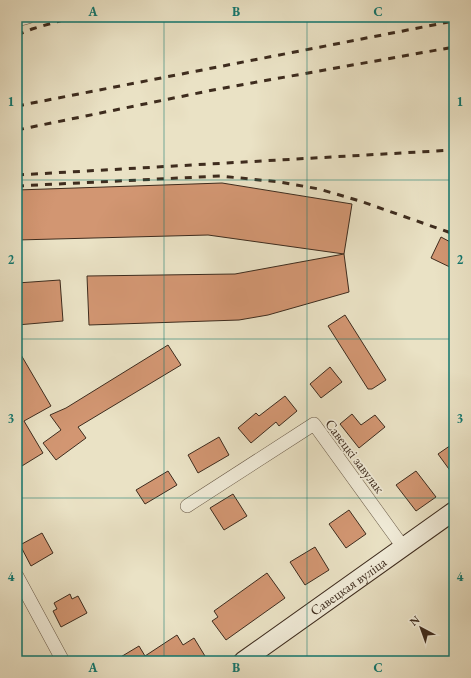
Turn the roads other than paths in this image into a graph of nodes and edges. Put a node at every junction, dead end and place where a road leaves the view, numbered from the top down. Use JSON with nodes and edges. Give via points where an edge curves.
{"nodes":[{"id":1,"x":28,"y":17,"type":"edge"},
{"id":2,"x":17,"y":20,"type":"edge"},
{"id":3,"x":187,"y":506,"type":"dead end"},
{"id":4,"x":454,"y":511,"type":"edge"},
{"id":5,"x":403,"y":547,"type":"junction"},
{"id":6,"x":17,"y":576,"type":"edge"},
{"id":7,"x":63,"y":661,"type":"edge"},
{"id":8,"x":243,"y":661,"type":"edge"}],
"edges":[{"from":1,"to":2,"type":"street"},
{"from":3,"to":5,"type":"street","name":"Савецкі завулак","via":[[314,424]]},
{"from":4,"to":5,"type":"main road","name":"Савецкая вуліца"},
{"from":5,"to":8,"type":"main road","name":"Савецкая вуліца"},
{"from":6,"to":7,"type":"street"}]}
